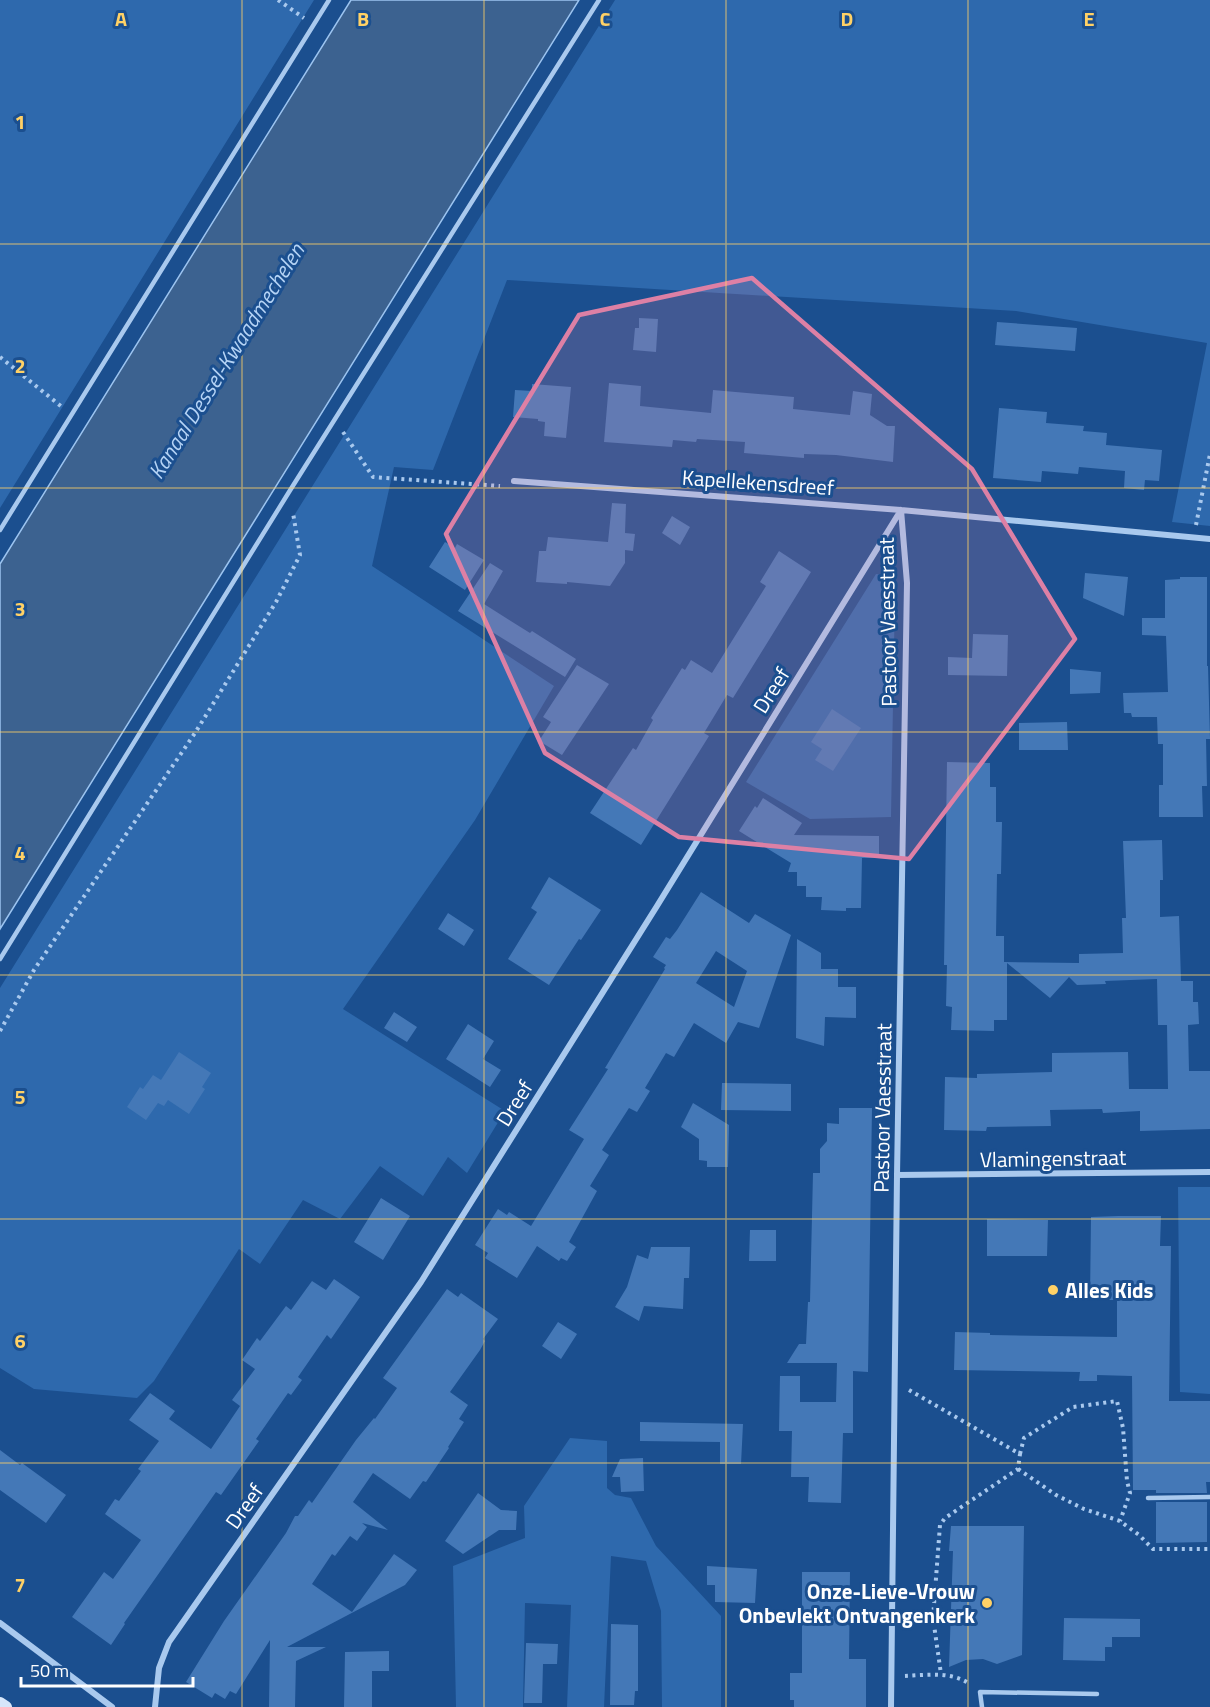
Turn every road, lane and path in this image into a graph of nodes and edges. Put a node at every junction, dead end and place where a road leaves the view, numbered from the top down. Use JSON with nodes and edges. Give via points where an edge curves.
{"nodes":[{"id":1,"x":278,"y":0,"type":"edge"},
{"id":2,"x":329,"y":0,"type":"edge"},
{"id":3,"x":598,"y":0,"type":"edge"},
{"id":4,"x":314,"y":24,"type":"junction"},
{"id":5,"x":0,"y":357,"type":"edge"},
{"id":6,"x":72,"y":415,"type":"junction"},
{"id":7,"x":335,"y":420,"type":"junction"},
{"id":8,"x":1210,"y":454,"type":"edge"},
{"id":9,"x":514,"y":481,"type":"joint"},
{"id":10,"x":289,"y":492,"type":"junction"},
{"id":11,"x":901,"y":510,"type":"junction"},
{"id":12,"x":0,"y":530,"type":"edge"},
{"id":13,"x":1193,"y":537,"type":"junction"},
{"id":14,"x":1210,"y":539,"type":"edge"},
{"id":15,"x":0,"y":959,"type":"edge"},
{"id":16,"x":0,"y":1031,"type":"edge"},
{"id":17,"x":1210,"y":1172,"type":"edge"},
{"id":18,"x":897,"y":1175,"type":"junction"},
{"id":19,"x":895,"y":1382,"type":"junction"},
{"id":20,"x":1020,"y":1454,"type":"junction"},
{"id":21,"x":1018,"y":1469,"type":"junction"},
{"id":22,"x":1210,"y":1497,"type":"edge"},
{"id":23,"x":1148,"y":1498,"type":"dead end"},
{"id":24,"x":1119,"y":1521,"type":"junction"},
{"id":25,"x":1210,"y":1549,"type":"edge"},
{"id":26,"x":0,"y":1623,"type":"edge"},
{"id":27,"x":941,"y":1674,"type":"junction"},
{"id":28,"x":892,"y":1677,"type":"junction"},
{"id":29,"x":980,"y":1692,"type":"junction"},
{"id":30,"x":1097,"y":1694,"type":"dead end"},
{"id":31,"x":0,"y":1703,"type":"edge"},
{"id":32,"x":6,"y":1707,"type":"edge"},
{"id":33,"x":112,"y":1707,"type":"edge"},
{"id":34,"x":155,"y":1707,"type":"edge"},
{"id":35,"x":891,"y":1707,"type":"edge"},
{"id":36,"x":982,"y":1707,"type":"edge"}],
"edges":[{"from":1,"to":4,"type":"path"},
{"from":2,"to":4,"type":"lane"},
{"from":3,"to":7,"type":"lane"},
{"from":4,"to":6,"type":"lane"},
{"from":5,"to":6,"type":"path"},
{"from":6,"to":12,"type":"lane"},
{"from":7,"to":9,"type":"path","via":[[373,477],[507,486]]},
{"from":7,"to":10,"type":"lane"},
{"from":8,"to":13,"type":"path"},
{"from":9,"to":11,"type":"street","name":"Kapellekensdreef"},
{"from":10,"to":15,"type":"lane"},
{"from":10,"to":16,"type":"path","via":[[300,555],[276,602],[195,733],[34,970]]},
{"from":11,"to":13,"type":"street","name":"Kapellekensdreef"},
{"from":11,"to":18,"type":"street","name":"Pastoor Vaesstraat","via":[[907,583]]},
{"from":11,"to":34,"type":"street","name":"Dreef","via":[[421,1282],[169,1642],[159,1668]]},
{"from":13,"to":14,"type":"street","name":"Kapellekensdreef"},
{"from":17,"to":18,"type":"street","name":"Vlamingenstraat"},
{"from":18,"to":19,"type":"street","name":"Pastoor Vaesstraat"},
{"from":19,"to":20,"type":"path"},
{"from":19,"to":28,"type":"street","name":"Pastoor Vaesstraat"},
{"from":20,"to":21,"type":"path"},
{"from":20,"to":24,"type":"path","via":[[1024,1438],[1073,1407],[1117,1401],[1130,1493]]},
{"from":21,"to":24,"type":"path","via":[[1056,1495]]},
{"from":21,"to":27,"type":"path","via":[[940,1525],[933,1618]]},
{"from":22,"to":23,"type":"lane"},
{"from":24,"to":25,"type":"path","via":[[1153,1549]]},
{"from":26,"to":33,"type":"street"},
{"from":27,"to":28,"type":"path"},
{"from":27,"to":29,"type":"path","via":[[964,1680]]},
{"from":28,"to":35,"type":"street","name":"Pastoor Vaesstraat"},
{"from":29,"to":30,"type":"lane"},
{"from":29,"to":36,"type":"lane"},
{"from":31,"to":32,"type":"street"}]}
